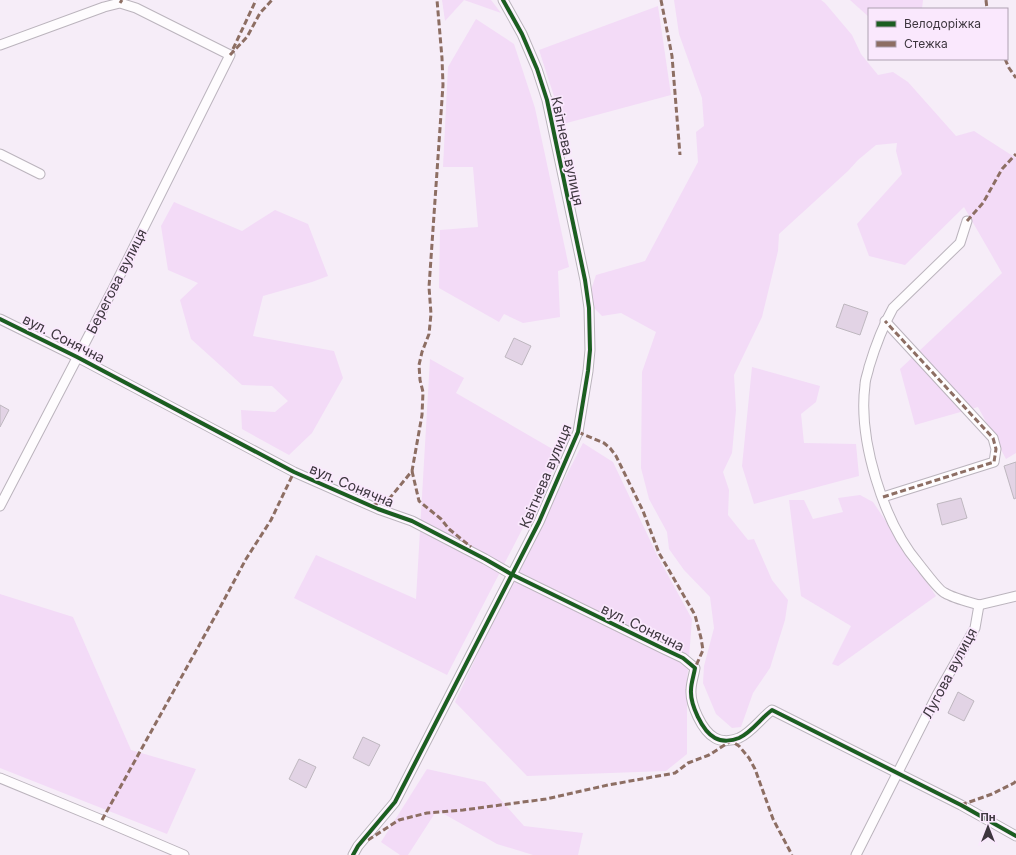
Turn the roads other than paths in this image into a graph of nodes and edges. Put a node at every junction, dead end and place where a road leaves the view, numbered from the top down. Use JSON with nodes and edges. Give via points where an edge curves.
{"nodes":[{"id":1,"x":503,"y":0,"type":"edge"},
{"id":2,"x":0,"y":45,"type":"edge"},
{"id":3,"x":0,"y":154,"type":"edge"},
{"id":4,"x":40,"y":174,"type":"dead end"},
{"id":5,"x":967,"y":221,"type":"dead end"},
{"id":6,"x":0,"y":319,"type":"edge"},
{"id":7,"x":885,"y":321,"type":"junction"},
{"id":8,"x":77,"y":357,"type":"junction"},
{"id":9,"x":883,"y":497,"type":"junction"},
{"id":10,"x":0,"y":506,"type":"edge"},
{"id":11,"x":511,"y":574,"type":"junction"},
{"id":12,"x":1016,"y":596,"type":"edge"},
{"id":13,"x":979,"y":605,"type":"junction"},
{"id":14,"x":898,"y":773,"type":"junction"},
{"id":15,"x":0,"y":778,"type":"edge"},
{"id":16,"x":1016,"y":836,"type":"edge"},
{"id":17,"x":184,"y":855,"type":"edge"},
{"id":18,"x":353,"y":855,"type":"edge"},
{"id":19,"x":856,"y":855,"type":"edge"}],
"edges":[{"from":1,"to":11,"type":"street","name":"Квітнева вулиця","via":[[522,34],[547,100],[586,280],[590,334],[588,371],[578,432],[539,522]]},
{"from":2,"to":8,"type":"street","name":"Берегова вулиця","via":[[120,3],[136,8],[230,55]]},
{"from":3,"to":4,"type":"street"},
{"from":5,"to":7,"type":"street","via":[[960,243],[893,308]]},
{"from":6,"to":8,"type":"street","name":"вул. Сонячна"},
{"from":7,"to":9,"type":"street","via":[[865,383],[863,408],[867,440]]},
{"from":7,"to":9,"type":"street","via":[[993,438],[996,449],[994,462]]},
{"from":8,"to":10,"type":"street","name":"Берегова вулиця"},
{"from":8,"to":11,"type":"street","name":"вул. Сонячна","via":[[294,472],[412,521]]},
{"from":9,"to":13,"type":"street","via":[[893,525],[910,554],[943,593]]},
{"from":11,"to":14,"type":"street","name":"вул. Сонячна","via":[[683,658],[695,668],[691,690],[692,703],[700,721],[715,738],[730,741],[740,737],[772,710]]},
{"from":11,"to":18,"type":"street","name":"Квітнева вулиця","via":[[395,802]]},
{"from":12,"to":13,"type":"street"},
{"from":13,"to":14,"type":"street","name":"Лугова вулиця","via":[[975,628],[937,695]]},
{"from":14,"to":16,"type":"street"},
{"from":14,"to":19,"type":"street","name":"Лугова вулиця"},
{"from":15,"to":17,"type":"street"}]}
